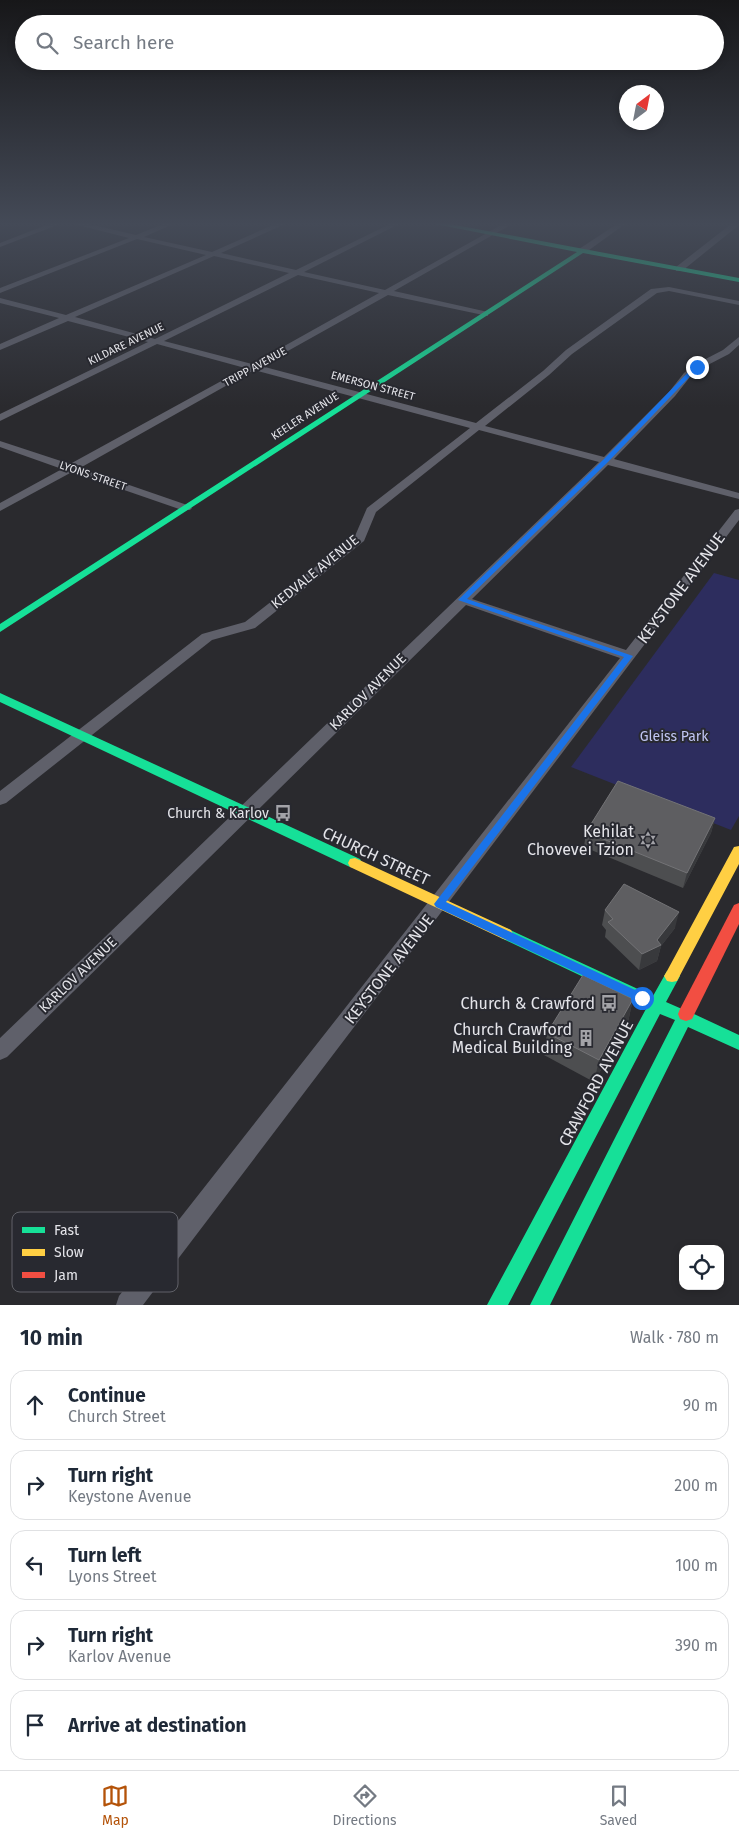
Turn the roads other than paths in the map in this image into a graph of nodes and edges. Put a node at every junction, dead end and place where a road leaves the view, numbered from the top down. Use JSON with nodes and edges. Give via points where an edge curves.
{"nodes":[{"id":1,"x":16,"y":285,"type":"edge"},
{"id":2,"x":144,"y":285,"type":"edge"},
{"id":3,"x":274,"y":285,"type":"edge"},
{"id":4,"x":354,"y":285,"type":"edge"},
{"id":5,"x":401,"y":285,"type":"edge"},
{"id":6,"x":530,"y":285,"type":"edge"},
{"id":7,"x":0,"y":291,"type":"edge"},
{"id":8,"x":388,"y":292,"type":"junction"},
{"id":9,"x":0,"y":300,"type":"edge"},
{"id":10,"x":739,"y":303,"type":"edge"},
{"id":11,"x":486,"y":314,"type":"junction"},
{"id":12,"x":68,"y":318,"type":"junction"},
{"id":13,"x":739,"y":340,"type":"edge"},
{"id":14,"x":156,"y":342,"type":"junction"},
{"id":15,"x":0,"y":347,"type":"edge"},
{"id":16,"x":253,"y":367,"type":"junction"},
{"id":17,"x":360,"y":396,"type":"junction"},
{"id":18,"x":0,"y":418,"type":"edge"},
{"id":19,"x":476,"y":426,"type":"junction"},
{"id":20,"x":0,"y":444,"type":"edge"},
{"id":21,"x":606,"y":461,"type":"junction"},
{"id":22,"x":71,"y":469,"type":"junction"},
{"id":23,"x":739,"y":496,"type":"edge"},
{"id":24,"x":0,"y":508,"type":"edge"},
{"id":25,"x":186,"y":508,"type":"junction"},
{"id":26,"x":739,"y":512,"type":"edge"},
{"id":27,"x":462,"y":600,"type":"junction"},
{"id":28,"x":0,"y":628,"type":"edge"},
{"id":29,"x":629,"y":656,"type":"junction"},
{"id":30,"x":0,"y":698,"type":"edge"},
{"id":31,"x":81,"y":736,"type":"junction"},
{"id":32,"x":0,"y":799,"type":"edge"},
{"id":33,"x":246,"y":813,"type":"junction"},
{"id":34,"x":739,"y":851,"type":"edge"},
{"id":35,"x":439,"y":904,"type":"junction"},
{"id":36,"x":739,"y":909,"type":"edge"},
{"id":37,"x":656,"y":1005,"type":"junction"},
{"id":38,"x":684,"y":1018,"type":"junction"},
{"id":39,"x":739,"y":1043,"type":"edge"},
{"id":40,"x":0,"y":1051,"type":"edge"},
{"id":41,"x":178,"y":1241,"type":"edge"},
{"id":42,"x":138,"y":1292,"type":"edge"},
{"id":43,"x":128,"y":1305,"type":"edge"},
{"id":44,"x":497,"y":1305,"type":"edge"},
{"id":45,"x":540,"y":1305,"type":"edge"}],
"edges":[{"from":1,"to":7,"type":"street"},
{"from":2,"to":12,"type":"street"},
{"from":3,"to":14,"type":"street","name":"KILDARE AVENUE"},
{"from":4,"to":8,"type":"street"},
{"from":5,"to":8,"type":"street","name":"TRIPP AVENUE"},
{"from":6,"to":11,"type":"street","name":"KEELER AVENUE"},
{"from":8,"to":11,"type":"street"},
{"from":8,"to":16,"type":"street","name":"TRIPP AVENUE"},
{"from":9,"to":12,"type":"street","name":"EMERSON STREET"},
{"from":10,"to":19,"type":"street","name":"KEDVALE AVENUE","via":[[660,289],[592,334]]},
{"from":11,"to":17,"type":"street","name":"KEELER AVENUE"},
{"from":12,"to":14,"type":"street","name":"EMERSON STREET"},
{"from":12,"to":15,"type":"street"},
{"from":13,"to":21,"type":"street","name":"KARLOV AVENUE","via":[[726,352],[687,375]]},
{"from":14,"to":16,"type":"street","name":"EMERSON STREET"},
{"from":14,"to":18,"type":"street","name":"KILDARE AVENUE"},
{"from":16,"to":17,"type":"street","name":"EMERSON STREET"},
{"from":16,"to":22,"type":"street","name":"TRIPP AVENUE"},
{"from":17,"to":19,"type":"street","name":"EMERSON STREET"},
{"from":17,"to":25,"type":"street","name":"KEELER AVENUE"},
{"from":19,"to":21,"type":"street","name":"EMERSON STREET"},
{"from":19,"to":31,"type":"street","name":"KEDVALE AVENUE","via":[[371,510],[360,538],[250,625],[208,637]]},
{"from":20,"to":22,"type":"street","name":"LYONS STREET"},
{"from":21,"to":23,"type":"street","name":"EMERSON STREET"},
{"from":21,"to":27,"type":"street","name":"KARLOV AVENUE"},
{"from":22,"to":24,"type":"street","name":"TRIPP AVENUE"},
{"from":22,"to":25,"type":"street","name":"LYONS STREET"},
{"from":25,"to":28,"type":"street","name":"KEELER AVENUE"},
{"from":26,"to":29,"type":"street","name":"KEYSTONE AVENUE"},
{"from":27,"to":29,"type":"street"},
{"from":27,"to":33,"type":"street","name":"KARLOV AVENUE"},
{"from":29,"to":35,"type":"street","name":"KEYSTONE AVENUE"},
{"from":30,"to":31,"type":"street","name":"CHURCH STREET"},
{"from":31,"to":32,"type":"street","name":"KEDVALE AVENUE"},
{"from":31,"to":33,"type":"street","name":"CHURCH STREET"},
{"from":33,"to":35,"type":"street","name":"CHURCH STREET"},
{"from":33,"to":40,"type":"street","name":"KARLOV AVENUE"},
{"from":34,"to":37,"type":"street","name":"CRAWFORD AVENUE"},
{"from":35,"to":37,"type":"street","name":"CHURCH STREET"},
{"from":35,"to":41,"type":"street","name":"KEYSTONE AVENUE"},
{"from":36,"to":38,"type":"street"},
{"from":37,"to":38,"type":"street","name":"CHURCH STREET"},
{"from":37,"to":44,"type":"street","name":"CRAWFORD AVENUE"},
{"from":38,"to":39,"type":"street","name":"CHURCH STREET"},
{"from":38,"to":45,"type":"street"},
{"from":42,"to":43,"type":"street","name":"KEYSTONE AVENUE"}]}
